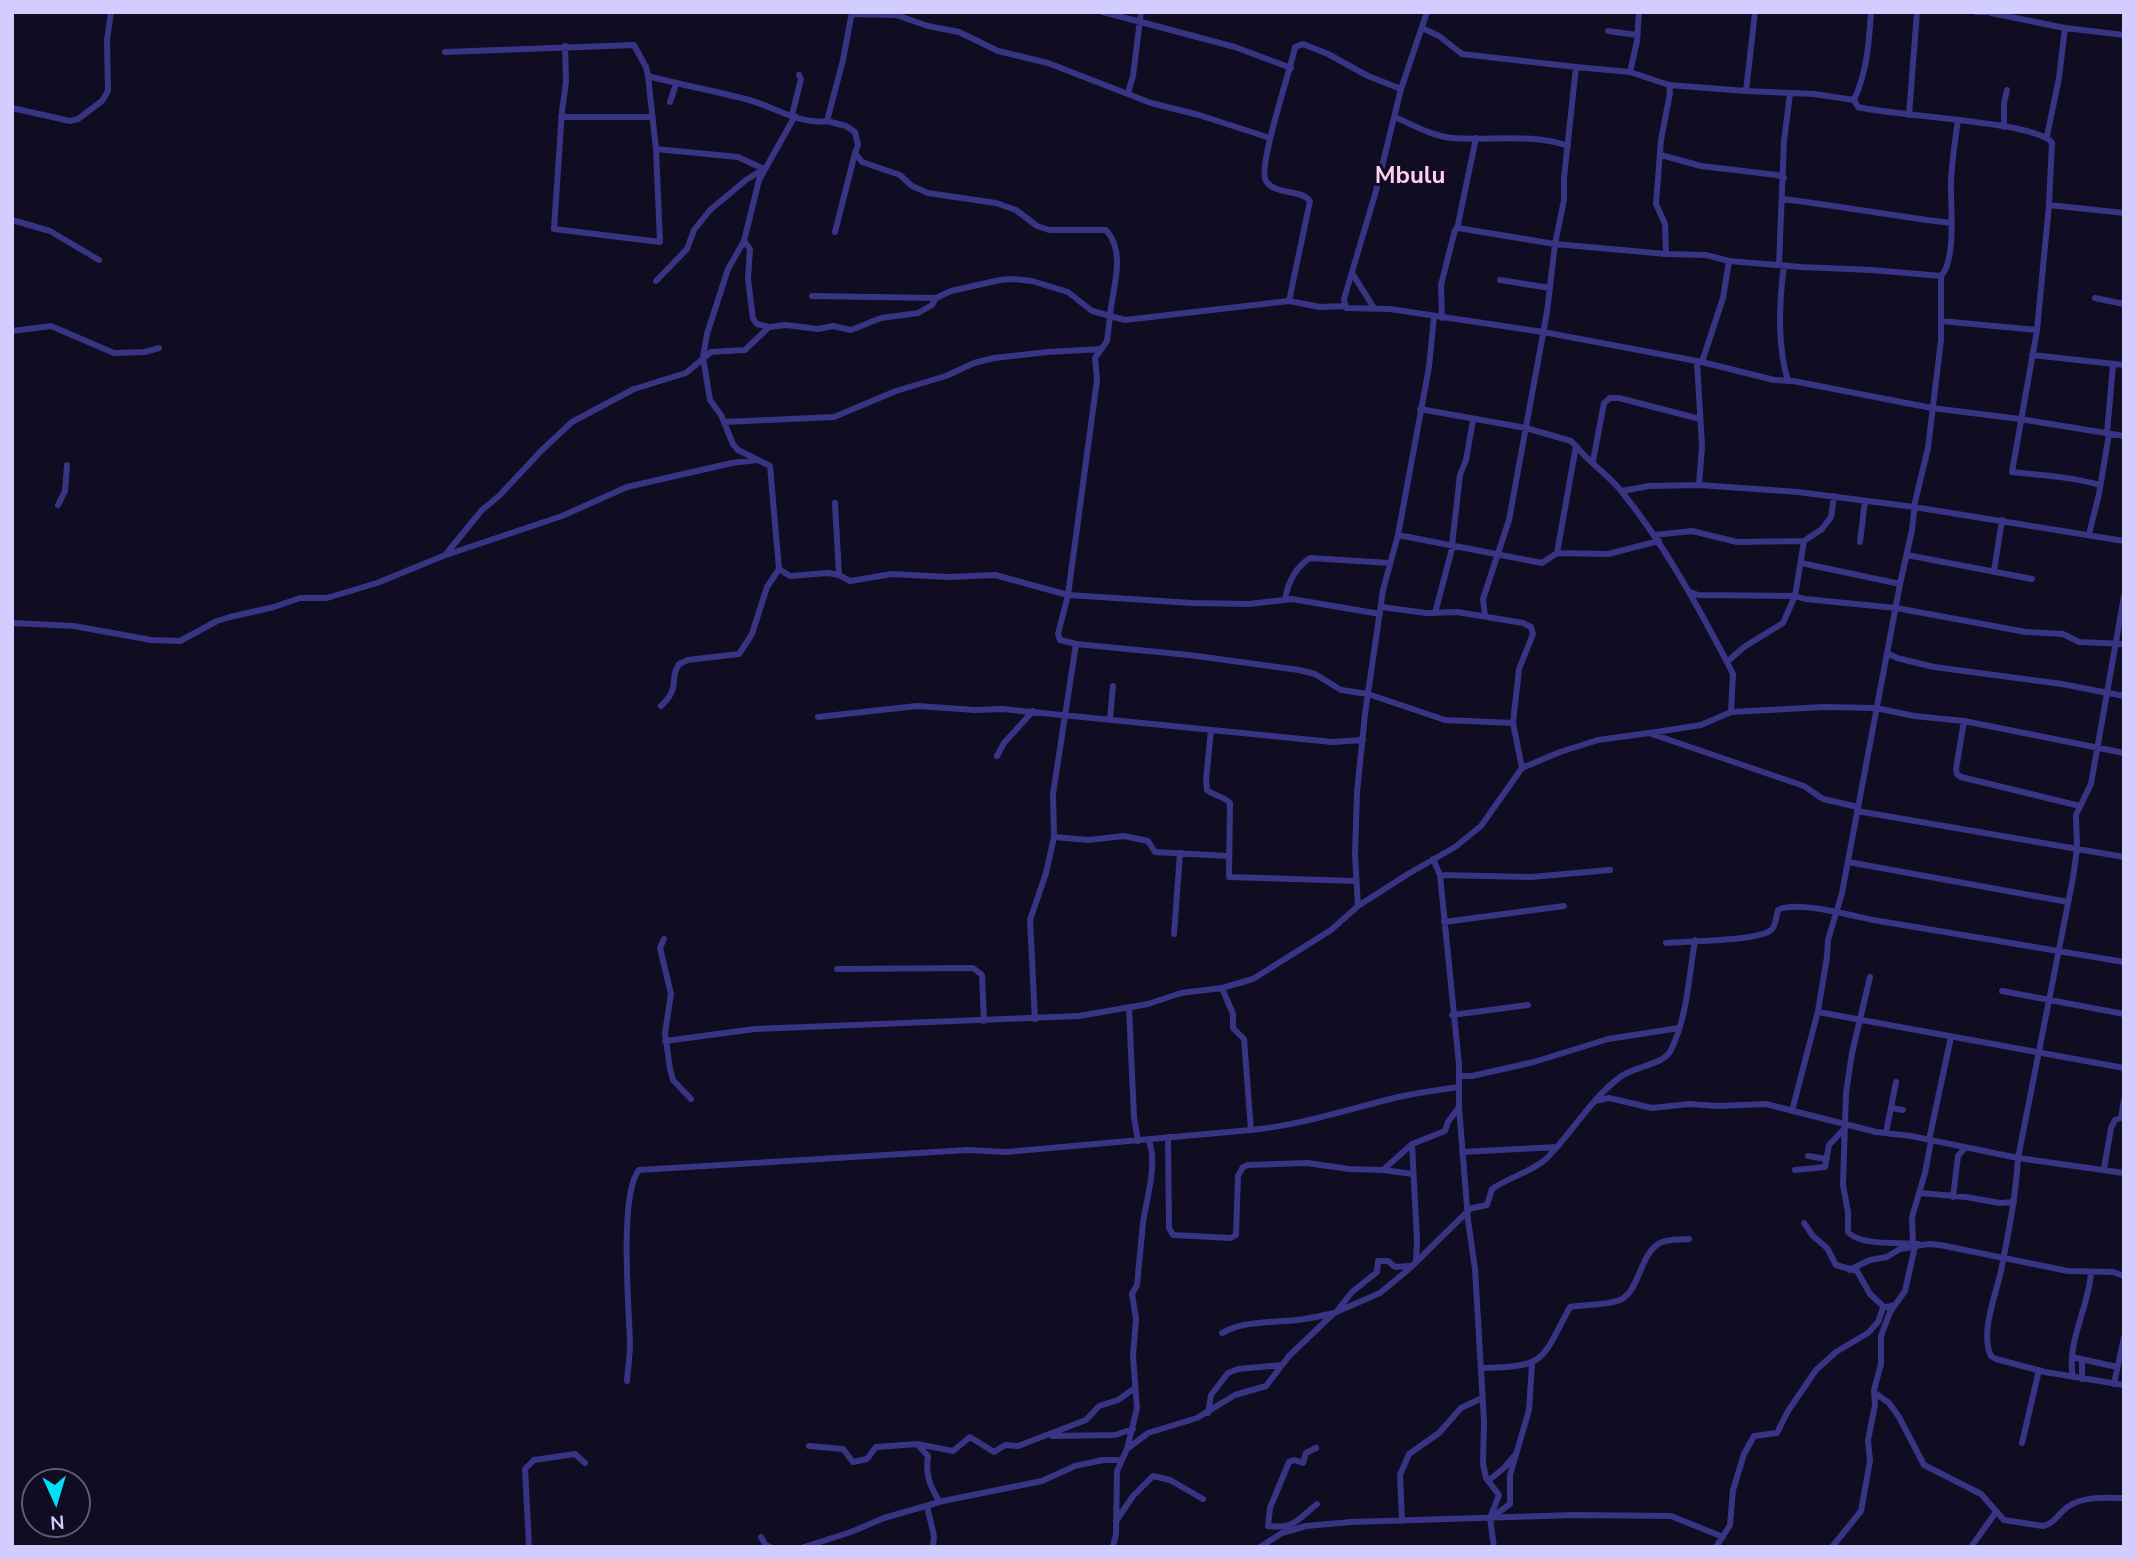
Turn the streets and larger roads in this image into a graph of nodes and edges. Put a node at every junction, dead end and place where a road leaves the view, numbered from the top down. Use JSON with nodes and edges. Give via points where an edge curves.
{"nodes":[{"id":1,"x":111,"y":12,"type":"edge"},
{"id":2,"x":1103,"y":12,"type":"edge"},
{"id":3,"x":1141,"y":12,"type":"edge"},
{"id":4,"x":1427,"y":12,"type":"edge"},
{"id":5,"x":1639,"y":12,"type":"edge"},
{"id":6,"x":1755,"y":12,"type":"edge"},
{"id":7,"x":1871,"y":12,"type":"edge"},
{"id":8,"x":1917,"y":12,"type":"edge"},
{"id":9,"x":1976,"y":12,"type":"edge"},
{"id":10,"x":852,"y":13,"type":"edge"},
{"id":11,"x":1991,"y":13,"type":"edge"},
{"id":12,"x":1140,"y":21,"type":"junction"},
{"id":13,"x":1422,"y":28,"type":"junction"},
{"id":14,"x":2065,"y":28,"type":"junction"},
{"id":15,"x":1608,"y":31,"type":"dead end"},
{"id":16,"x":1637,"y":35,"type":"junction"},
{"id":17,"x":2124,"y":35,"type":"edge"},
{"id":18,"x":565,"y":46,"type":"junction"},
{"id":19,"x":445,"y":52,"type":"dead end"},
{"id":20,"x":1576,"y":67,"type":"junction"},
{"id":21,"x":1291,"y":68,"type":"junction"},
{"id":22,"x":1630,"y":72,"type":"junction"},
{"id":23,"x":799,"y":75,"type":"dead end"},
{"id":24,"x":648,"y":76,"type":"junction"},
{"id":25,"x":676,"y":84,"type":"junction"},
{"id":26,"x":1669,"y":85,"type":"junction"},
{"id":27,"x":1401,"y":89,"type":"junction"},
{"id":28,"x":2007,"y":90,"type":"dead end"},
{"id":29,"x":1746,"y":92,"type":"junction"},
{"id":30,"x":1128,"y":93,"type":"junction"},
{"id":31,"x":1790,"y":94,"type":"junction"},
{"id":32,"x":1854,"y":100,"type":"junction"},
{"id":33,"x":670,"y":102,"type":"dead end"},
{"id":34,"x":12,"y":108,"type":"edge"},
{"id":35,"x":793,"y":116,"type":"junction"},
{"id":36,"x":1909,"y":116,"type":"junction"},
{"id":37,"x":561,"y":117,"type":"junction"},
{"id":38,"x":652,"y":117,"type":"junction"},
{"id":39,"x":1395,"y":117,"type":"junction"},
{"id":40,"x":1958,"y":120,"type":"junction"},
{"id":41,"x":827,"y":121,"type":"junction"},
{"id":42,"x":2004,"y":127,"type":"junction"},
{"id":43,"x":2047,"y":136,"type":"junction"},
{"id":44,"x":1270,"y":138,"type":"junction"},
{"id":45,"x":1476,"y":138,"type":"junction"},
{"id":46,"x":1568,"y":146,"type":"junction"},
{"id":47,"x":656,"y":149,"type":"junction"},
{"id":48,"x":855,"y":153,"type":"junction"},
{"id":49,"x":1661,"y":155,"type":"junction"},
{"id":50,"x":764,"y":169,"type":"junction"},
{"id":51,"x":1784,"y":178,"type":"junction"},
{"id":52,"x":1783,"y":199,"type":"junction"},
{"id":53,"x":2049,"y":205,"type":"junction"},
{"id":54,"x":2124,"y":213,"type":"edge"},
{"id":55,"x":12,"y":220,"type":"edge"},
{"id":56,"x":1951,"y":223,"type":"junction"},
{"id":57,"x":1457,"y":229,"type":"junction"},
{"id":58,"x":835,"y":232,"type":"dead end"},
{"id":59,"x":744,"y":241,"type":"junction"},
{"id":60,"x":1555,"y":244,"type":"junction"},
{"id":61,"x":1666,"y":254,"type":"junction"},
{"id":62,"x":99,"y":260,"type":"dead end"},
{"id":63,"x":1729,"y":261,"type":"junction"},
{"id":64,"x":1782,"y":265,"type":"junction"},
{"id":65,"x":1352,"y":273,"type":"junction"},
{"id":66,"x":1941,"y":276,"type":"junction"},
{"id":67,"x":1500,"y":279,"type":"dead end"},
{"id":68,"x":656,"y":281,"type":"dead end"},
{"id":69,"x":1550,"y":288,"type":"junction"},
{"id":70,"x":812,"y":296,"type":"dead end"},
{"id":71,"x":936,"y":298,"type":"junction"},
{"id":72,"x":2095,"y":298,"type":"dead end"},
{"id":73,"x":1289,"y":301,"type":"junction"},
{"id":74,"x":2124,"y":304,"type":"edge"},
{"id":75,"x":1344,"y":306,"type":"junction"},
{"id":76,"x":1374,"y":307,"type":"junction"},
{"id":77,"x":1110,"y":316,"type":"junction"},
{"id":78,"x":1438,"y":317,"type":"junction"},
{"id":79,"x":1941,"y":321,"type":"junction"},
{"id":80,"x":769,"y":327,"type":"junction"},
{"id":81,"x":2037,"y":330,"type":"junction"},
{"id":82,"x":12,"y":331,"type":"edge"},
{"id":83,"x":1543,"y":332,"type":"junction"},
{"id":84,"x":159,"y":348,"type":"dead end"},
{"id":85,"x":1101,"y":349,"type":"junction"},
{"id":86,"x":2032,"y":355,"type":"junction"},
{"id":87,"x":703,"y":356,"type":"junction"},
{"id":88,"x":1700,"y":362,"type":"junction"},
{"id":89,"x":2113,"y":365,"type":"junction"},
{"id":90,"x":2124,"y":365,"type":"edge"},
{"id":91,"x":1788,"y":381,"type":"junction"},
{"id":92,"x":1932,"y":408,"type":"junction"},
{"id":93,"x":1420,"y":409,"type":"junction"},
{"id":94,"x":1700,"y":419,"type":"junction"},
{"id":95,"x":2020,"y":419,"type":"junction"},
{"id":96,"x":1473,"y":420,"type":"junction"},
{"id":97,"x":724,"y":422,"type":"junction"},
{"id":98,"x":1526,"y":428,"type":"junction"},
{"id":99,"x":2108,"y":434,"type":"junction"},
{"id":100,"x":2124,"y":436,"type":"edge"},
{"id":101,"x":1576,"y":446,"type":"junction"},
{"id":102,"x":760,"y":460,"type":"junction"},
{"id":103,"x":1593,"y":461,"type":"junction"},
{"id":104,"x":67,"y":465,"type":"dead end"},
{"id":105,"x":1699,"y":485,"type":"junction"},
{"id":106,"x":2100,"y":485,"type":"junction"},
{"id":107,"x":1622,"y":491,"type":"junction"},
{"id":108,"x":1834,"y":496,"type":"junction"},
{"id":109,"x":1865,"y":501,"type":"junction"},
{"id":110,"x":835,"y":503,"type":"dead end"},
{"id":111,"x":58,"y":505,"type":"dead end"},
{"id":112,"x":1914,"y":506,"type":"junction"},
{"id":113,"x":2002,"y":520,"type":"junction"},
{"id":114,"x":2089,"y":534,"type":"junction"},
{"id":115,"x":1398,"y":535,"type":"junction"},
{"id":116,"x":1656,"y":538,"type":"junction"},
{"id":117,"x":1804,"y":541,"type":"junction"},
{"id":118,"x":2124,"y":541,"type":"edge"},
{"id":119,"x":1860,"y":542,"type":"dead end"},
{"id":120,"x":1452,"y":545,"type":"junction"},
{"id":121,"x":1557,"y":553,"type":"junction"},
{"id":122,"x":1498,"y":555,"type":"junction"},
{"id":123,"x":1907,"y":555,"type":"junction"},
{"id":124,"x":443,"y":556,"type":"junction"},
{"id":125,"x":1390,"y":563,"type":"junction"},
{"id":126,"x":1801,"y":563,"type":"junction"},
{"id":127,"x":779,"y":569,"type":"junction"},
{"id":128,"x":1993,"y":571,"type":"junction"},
{"id":129,"x":839,"y":575,"type":"junction"},
{"id":130,"x":2032,"y":579,"type":"dead end"},
{"id":131,"x":1900,"y":584,"type":"junction"},
{"id":132,"x":1690,"y":592,"type":"junction"},
{"id":133,"x":1068,"y":595,"type":"junction"},
{"id":134,"x":1795,"y":596,"type":"junction"},
{"id":135,"x":2124,"y":596,"type":"edge"},
{"id":136,"x":1285,"y":599,"type":"junction"},
{"id":137,"x":1896,"y":608,"type":"junction"},
{"id":138,"x":1381,"y":611,"type":"junction"},
{"id":139,"x":1435,"y":613,"type":"junction"},
{"id":140,"x":1485,"y":616,"type":"junction"},
{"id":141,"x":12,"y":623,"type":"edge"},
{"id":142,"x":1076,"y":644,"type":"junction"},
{"id":143,"x":2120,"y":644,"type":"edge"},
{"id":144,"x":1887,"y":653,"type":"junction"},
{"id":145,"x":1727,"y":662,"type":"junction"},
{"id":146,"x":1113,"y":686,"type":"dead end"},
{"id":147,"x":2107,"y":692,"type":"junction"},
{"id":148,"x":1368,"y":694,"type":"junction"},
{"id":149,"x":2124,"y":696,"type":"edge"},
{"id":150,"x":661,"y":706,"type":"dead end"},
{"id":151,"x":1876,"y":708,"type":"junction"},
{"id":152,"x":1033,"y":711,"type":"junction"},
{"id":153,"x":1731,"y":712,"type":"junction"},
{"id":154,"x":1066,"y":715,"type":"junction"},
{"id":155,"x":818,"y":718,"type":"dead end"},
{"id":156,"x":1110,"y":720,"type":"junction"},
{"id":157,"x":1964,"y":721,"type":"junction"},
{"id":158,"x":1513,"y":723,"type":"junction"},
{"id":159,"x":1211,"y":730,"type":"junction"},
{"id":160,"x":1648,"y":733,"type":"junction"},
{"id":161,"x":1363,"y":740,"type":"junction"},
{"id":162,"x":2099,"y":748,"type":"junction"},
{"id":163,"x":2124,"y":753,"type":"edge"},
{"id":164,"x":997,"y":756,"type":"dead end"},
{"id":165,"x":1522,"y":768,"type":"junction"},
{"id":166,"x":2080,"y":806,"type":"junction"},
{"id":167,"x":1857,"y":809,"type":"junction"},
{"id":168,"x":1054,"y":837,"type":"junction"},
{"id":169,"x":2077,"y":849,"type":"junction"},
{"id":170,"x":1180,"y":853,"type":"junction"},
{"id":171,"x":1228,"y":856,"type":"junction"},
{"id":172,"x":2124,"y":857,"type":"edge"},
{"id":173,"x":1433,"y":859,"type":"junction"},
{"id":174,"x":1848,"y":862,"type":"junction"},
{"id":175,"x":1610,"y":870,"type":"dead end"},
{"id":176,"x":1440,"y":875,"type":"junction"},
{"id":177,"x":1356,"y":881,"type":"junction"},
{"id":178,"x":2068,"y":902,"type":"junction"},
{"id":179,"x":1358,"y":906,"type":"junction"},
{"id":180,"x":1564,"y":906,"type":"dead end"},
{"id":181,"x":1837,"y":912,"type":"junction"},
{"id":182,"x":1444,"y":922,"type":"junction"},
{"id":183,"x":1174,"y":934,"type":"dead end"},
{"id":184,"x":664,"y":939,"type":"dead end"},
{"id":185,"x":1695,"y":940,"type":"junction"},
{"id":186,"x":1666,"y":943,"type":"dead end"},
{"id":187,"x":2058,"y":951,"type":"junction"},
{"id":188,"x":2124,"y":962,"type":"edge"},
{"id":189,"x":837,"y":970,"type":"dead end"},
{"id":190,"x":1870,"y":977,"type":"dead end"},
{"id":191,"x":1222,"y":988,"type":"junction"},
{"id":192,"x":2002,"y":991,"type":"dead end"},
{"id":193,"x":2049,"y":1000,"type":"junction"},
{"id":194,"x":1528,"y":1004,"type":"dead end"},
{"id":195,"x":1129,"y":1008,"type":"junction"},
{"id":196,"x":1818,"y":1012,"type":"junction"},
{"id":197,"x":2124,"y":1014,"type":"edge"},
{"id":198,"x":1452,"y":1015,"type":"junction"},
{"id":199,"x":1035,"y":1019,"type":"junction"},
{"id":200,"x":984,"y":1021,"type":"junction"},
{"id":201,"x":1860,"y":1021,"type":"junction"},
{"id":202,"x":1679,"y":1028,"type":"junction"},
{"id":203,"x":1951,"y":1037,"type":"junction"},
{"id":204,"x":665,"y":1041,"type":"junction"},
{"id":205,"x":2036,"y":1054,"type":"junction"},
{"id":206,"x":2124,"y":1068,"type":"edge"},
{"id":207,"x":1459,"y":1076,"type":"junction"},
{"id":208,"x":1896,"y":1082,"type":"dead end"},
{"id":209,"x":1459,"y":1087,"type":"junction"},
{"id":210,"x":691,"y":1099,"type":"dead end"},
{"id":211,"x":2124,"y":1100,"type":"edge"},
{"id":212,"x":1595,"y":1101,"type":"junction"},
{"id":213,"x":1459,"y":1107,"type":"junction"},
{"id":214,"x":1892,"y":1108,"type":"junction"},
{"id":215,"x":1903,"y":1110,"type":"dead end"},
{"id":216,"x":1792,"y":1111,"type":"junction"},
{"id":217,"x":2123,"y":1116,"type":"edge"},
{"id":218,"x":1845,"y":1126,"type":"junction"},
{"id":219,"x":1251,"y":1130,"type":"junction"},
{"id":220,"x":1886,"y":1133,"type":"junction"},
{"id":221,"x":1168,"y":1137,"type":"junction"},
{"id":222,"x":1930,"y":1140,"type":"junction"},
{"id":223,"x":1138,"y":1141,"type":"junction"},
{"id":224,"x":1149,"y":1141,"type":"junction"},
{"id":225,"x":1412,"y":1143,"type":"junction"},
{"id":226,"x":1557,"y":1147,"type":"junction"},
{"id":227,"x":1965,"y":1148,"type":"junction"},
{"id":228,"x":1462,"y":1152,"type":"junction"},
{"id":229,"x":1808,"y":1156,"type":"dead end"},
{"id":230,"x":2018,"y":1158,"type":"junction"},
{"id":231,"x":1827,"y":1159,"type":"junction"},
{"id":232,"x":2104,"y":1169,"type":"junction"},
{"id":233,"x":1383,"y":1170,"type":"junction"},
{"id":234,"x":1795,"y":1170,"type":"dead end"},
{"id":235,"x":2124,"y":1173,"type":"edge"},
{"id":236,"x":1413,"y":1174,"type":"junction"},
{"id":237,"x":1920,"y":1193,"type":"junction"},
{"id":238,"x":1954,"y":1197,"type":"junction"},
{"id":239,"x":2014,"y":1202,"type":"junction"},
{"id":240,"x":1468,"y":1210,"type":"junction"},
{"id":241,"x":1804,"y":1223,"type":"dead end"},
{"id":242,"x":1689,"y":1239,"type":"dead end"},
{"id":243,"x":1916,"y":1244,"type":"junction"},
{"id":244,"x":2004,"y":1258,"type":"junction"},
{"id":245,"x":1414,"y":1264,"type":"junction"},
{"id":246,"x":1849,"y":1270,"type":"junction"},
{"id":247,"x":2091,"y":1273,"type":"junction"},
{"id":248,"x":2124,"y":1276,"type":"edge"},
{"id":249,"x":1895,"y":1305,"type":"junction"},
{"id":250,"x":1885,"y":1307,"type":"junction"},
{"id":251,"x":1335,"y":1313,"type":"junction"},
{"id":252,"x":1222,"y":1333,"type":"dead end"},
{"id":253,"x":2124,"y":1337,"type":"edge"},
{"id":254,"x":2072,"y":1357,"type":"junction"},
{"id":255,"x":2082,"y":1359,"type":"junction"},
{"id":256,"x":1532,"y":1364,"type":"junction"},
{"id":257,"x":1282,"y":1365,"type":"junction"},
{"id":258,"x":2117,"y":1367,"type":"junction"},
{"id":259,"x":1481,"y":1368,"type":"junction"},
{"id":260,"x":2039,"y":1370,"type":"junction"},
{"id":261,"x":2073,"y":1377,"type":"junction"},
{"id":262,"x":2082,"y":1379,"type":"junction"},
{"id":263,"x":627,"y":1381,"type":"dead end"},
{"id":264,"x":2114,"y":1384,"type":"junction"},
{"id":265,"x":2124,"y":1385,"type":"edge"},
{"id":266,"x":1135,"y":1388,"type":"junction"},
{"id":267,"x":1875,"y":1393,"type":"junction"},
{"id":268,"x":1482,"y":1398,"type":"junction"},
{"id":269,"x":1208,"y":1413,"type":"junction"},
{"id":270,"x":1133,"y":1430,"type":"junction"},
{"id":271,"x":1045,"y":1436,"type":"junction"},
{"id":272,"x":2022,"y":1443,"type":"dead end"},
{"id":273,"x":917,"y":1444,"type":"junction"},
{"id":274,"x":809,"y":1446,"type":"dead end"},
{"id":275,"x":1316,"y":1448,"type":"dead end"},
{"id":276,"x":1127,"y":1449,"type":"junction"},
{"id":277,"x":1515,"y":1454,"type":"junction"},
{"id":278,"x":1120,"y":1460,"type":"junction"},
{"id":279,"x":585,"y":1463,"type":"dead end"},
{"id":280,"x":1488,"y":1481,"type":"junction"},
{"id":281,"x":2124,"y":1497,"type":"edge"},
{"id":282,"x":1203,"y":1499,"type":"dead end"},
{"id":283,"x":940,"y":1502,"type":"junction"},
{"id":284,"x":1317,"y":1504,"type":"dead end"},
{"id":285,"x":927,"y":1506,"type":"junction"},
{"id":286,"x":1996,"y":1512,"type":"junction"},
{"id":287,"x":1490,"y":1518,"type":"junction"},
{"id":288,"x":1116,"y":1521,"type":"junction"},
{"id":289,"x":1402,"y":1521,"type":"junction"},
{"id":290,"x":761,"y":1537,"type":"dead end"},
{"id":291,"x":1723,"y":1537,"type":"junction"},
{"id":292,"x":529,"y":1547,"type":"edge"},
{"id":293,"x":770,"y":1547,"type":"edge"},
{"id":294,"x":804,"y":1547,"type":"edge"},
{"id":295,"x":933,"y":1547,"type":"edge"},
{"id":296,"x":1113,"y":1547,"type":"edge"},
{"id":297,"x":1260,"y":1547,"type":"edge"},
{"id":298,"x":1494,"y":1547,"type":"edge"},
{"id":299,"x":1716,"y":1547,"type":"edge"},
{"id":300,"x":1832,"y":1547,"type":"edge"},
{"id":301,"x":1971,"y":1547,"type":"edge"}],
"edges":[{"from":1,"to":34,"type":"street","via":[[109,87],[102,101],[70,121]]},
{"from":2,"to":12,"type":"street"},
{"from":3,"to":12,"type":"street"},
{"from":4,"to":13,"type":"street"},
{"from":5,"to":16,"type":"street"},
{"from":6,"to":29,"type":"street"},
{"from":7,"to":32,"type":"street","via":[[1862,82]]},
{"from":8,"to":36,"type":"street"},
{"from":9,"to":11,"type":"street"},
{"from":10,"to":30,"type":"street","via":[[896,15],[959,32],[998,51],[1048,63]]},
{"from":10,"to":41,"type":"street"},
{"from":11,"to":14,"type":"street"},
{"from":12,"to":21,"type":"street"},
{"from":12,"to":30,"type":"street"},
{"from":13,"to":20,"type":"street","via":[[1462,54]]},
{"from":13,"to":27,"type":"street"},
{"from":14,"to":17,"type":"street"},
{"from":14,"to":43,"type":"street"},
{"from":15,"to":16,"type":"street"},
{"from":16,"to":22,"type":"street"},
{"from":18,"to":19,"type":"street"},
{"from":18,"to":24,"type":"street","via":[[634,44]]},
{"from":18,"to":37,"type":"street"},
{"from":20,"to":22,"type":"street"},
{"from":20,"to":46,"type":"street"},
{"from":21,"to":27,"type":"street","via":[[1295,47],[1303,44]]},
{"from":21,"to":44,"type":"street"},
{"from":22,"to":26,"type":"street"},
{"from":23,"to":35,"type":"street"},
{"from":24,"to":25,"type":"street"},
{"from":24,"to":38,"type":"street"},
{"from":25,"to":33,"type":"street"},
{"from":25,"to":35,"type":"street","via":[[750,100]]},
{"from":26,"to":29,"type":"street"},
{"from":26,"to":49,"type":"street"},
{"from":27,"to":39,"type":"street"},
{"from":28,"to":42,"type":"street"},
{"from":29,"to":31,"type":"street"},
{"from":30,"to":44,"type":"street"},
{"from":31,"to":32,"type":"street"},
{"from":31,"to":51,"type":"street"},
{"from":32,"to":36,"type":"street","via":[[1858,107]]},
{"from":35,"to":41,"type":"street"},
{"from":35,"to":50,"type":"street"},
{"from":36,"to":40,"type":"street"},
{"from":37,"to":38,"type":"street"},
{"from":37,"to":47,"type":"street","via":[[554,229],[660,242]]},
{"from":38,"to":47,"type":"street"},
{"from":39,"to":45,"type":"street","via":[[1437,135]]},
{"from":39,"to":65,"type":"street"},
{"from":40,"to":42,"type":"street"},
{"from":40,"to":56,"type":"street"},
{"from":41,"to":48,"type":"street","via":[[855,132]]},
{"from":42,"to":43,"type":"street"},
{"from":43,"to":53,"type":"street","via":[[2052,143]]},
{"from":44,"to":73,"type":"street","via":[[1265,180],[1310,201]]},
{"from":45,"to":46,"type":"street"},
{"from":45,"to":57,"type":"street"},
{"from":46,"to":60,"type":"street"},
{"from":47,"to":50,"type":"street","via":[[738,157]]},
{"from":48,"to":58,"type":"street"},
{"from":48,"to":77,"type":"street","via":[[862,162],[900,174],[928,193],[1006,206],[1049,230],[1106,230],[1118,254]]},
{"from":49,"to":51,"type":"street"},
{"from":49,"to":61,"type":"street","via":[[1656,204],[1665,224]]},
{"from":50,"to":59,"type":"street"},
{"from":50,"to":68,"type":"street","via":[[710,210],[694,230],[687,249]]},
{"from":51,"to":52,"type":"street"},
{"from":52,"to":56,"type":"street"},
{"from":52,"to":64,"type":"street"},
{"from":53,"to":54,"type":"street"},
{"from":53,"to":81,"type":"street"},
{"from":55,"to":62,"type":"street","via":[[50,232]]},
{"from":56,"to":66,"type":"street"},
{"from":57,"to":60,"type":"street"},
{"from":57,"to":78,"type":"street","via":[[1441,285]]},
{"from":59,"to":80,"type":"street","via":[[750,249],[753,319]]},
{"from":59,"to":87,"type":"street","via":[[728,270]]},
{"from":60,"to":61,"type":"street"},
{"from":60,"to":69,"type":"street"},
{"from":61,"to":63,"type":"street"},
{"from":63,"to":64,"type":"street"},
{"from":63,"to":88,"type":"street","via":[[1723,299]]},
{"from":64,"to":66,"type":"street"},
{"from":64,"to":91,"type":"street","via":[[1780,335]]},
{"from":65,"to":75,"type":"street"},
{"from":65,"to":76,"type":"street"},
{"from":66,"to":79,"type":"street"},
{"from":67,"to":69,"type":"street"},
{"from":69,"to":83,"type":"street"},
{"from":70,"to":71,"type":"street"},
{"from":71,"to":77,"type":"street","via":[[1000,280],[1032,281],[1068,292],[1091,311]]},
{"from":71,"to":80,"type":"street","via":[[918,313],[881,318],[851,330]]},
{"from":72,"to":74,"type":"street"},
{"from":73,"to":75,"type":"street"},
{"from":73,"to":77,"type":"street","via":[[1136,320]]},
{"from":75,"to":76,"type":"street"},
{"from":76,"to":78,"type":"street"},
{"from":77,"to":85,"type":"street","via":[[1107,341]]},
{"from":78,"to":83,"type":"street"},
{"from":78,"to":93,"type":"street"},
{"from":79,"to":81,"type":"street"},
{"from":79,"to":92,"type":"street"},
{"from":80,"to":87,"type":"street","via":[[745,350]]},
{"from":81,"to":86,"type":"street"},
{"from":82,"to":84,"type":"street","via":[[51,326],[114,353]]},
{"from":83,"to":88,"type":"street"},
{"from":83,"to":98,"type":"street"},
{"from":85,"to":97,"type":"street","via":[[974,363],[834,417]]},
{"from":85,"to":133,"type":"street","via":[[1095,358],[1097,380]]},
{"from":86,"to":89,"type":"street"},
{"from":86,"to":95,"type":"street"},
{"from":87,"to":97,"type":"street","via":[[710,400]]},
{"from":87,"to":124,"type":"street","via":[[686,373],[634,389],[572,422],[482,510]]},
{"from":88,"to":91,"type":"street"},
{"from":88,"to":94,"type":"street"},
{"from":89,"to":90,"type":"street"},
{"from":89,"to":99,"type":"street"},
{"from":91,"to":92,"type":"street"},
{"from":92,"to":95,"type":"street"},
{"from":92,"to":112,"type":"street"},
{"from":93,"to":96,"type":"street"},
{"from":93,"to":115,"type":"street"},
{"from":94,"to":103,"type":"street","via":[[1610,398],[1604,403]]},
{"from":94,"to":105,"type":"street"},
{"from":95,"to":99,"type":"street"},
{"from":95,"to":106,"type":"street","via":[[2012,472],[2059,475]]},
{"from":96,"to":98,"type":"street"},
{"from":96,"to":120,"type":"street","via":[[1460,475]]},
{"from":97,"to":102,"type":"street","via":[[733,444]]},
{"from":98,"to":101,"type":"street"},
{"from":98,"to":122,"type":"street"},
{"from":99,"to":100,"type":"street"},
{"from":99,"to":106,"type":"street"},
{"from":101,"to":103,"type":"street"},
{"from":101,"to":121,"type":"street"},
{"from":102,"to":124,"type":"street","via":[[646,481],[562,516]]},
{"from":102,"to":127,"type":"street","via":[[771,466]]},
{"from":103,"to":107,"type":"street"},
{"from":104,"to":111,"type":"street","via":[[65,491]]},
{"from":105,"to":107,"type":"street"},
{"from":105,"to":108,"type":"street"},
{"from":106,"to":114,"type":"street"},
{"from":107,"to":116,"type":"street"},
{"from":108,"to":109,"type":"street"},
{"from":108,"to":117,"type":"street","via":[[1831,517]]},
{"from":109,"to":112,"type":"street"},
{"from":109,"to":119,"type":"street"},
{"from":110,"to":129,"type":"street"},
{"from":112,"to":113,"type":"street"},
{"from":112,"to":123,"type":"street"},
{"from":113,"to":114,"type":"street"},
{"from":113,"to":128,"type":"street"},
{"from":114,"to":118,"type":"street"},
{"from":115,"to":120,"type":"street"},
{"from":115,"to":125,"type":"street"},
{"from":116,"to":117,"type":"street","via":[[1692,531],[1737,542]]},
{"from":116,"to":121,"type":"street","via":[[1608,554]]},
{"from":116,"to":132,"type":"street"},
{"from":117,"to":126,"type":"street"},
{"from":120,"to":122,"type":"street"},
{"from":120,"to":139,"type":"street"},
{"from":121,"to":122,"type":"street","via":[[1542,563]]},
{"from":122,"to":140,"type":"street","via":[[1483,599]]},
{"from":123,"to":128,"type":"street"},
{"from":123,"to":131,"type":"street"},
{"from":124,"to":141,"type":"street","via":[[355,590],[300,598],[217,621],[180,641],[74,626]]},
{"from":125,"to":136,"type":"street","via":[[1310,558],[1289,580]]},
{"from":125,"to":138,"type":"street"},
{"from":126,"to":131,"type":"street"},
{"from":126,"to":134,"type":"street"},
{"from":127,"to":129,"type":"street","via":[[790,576]]},
{"from":127,"to":150,"type":"street","via":[[741,651],[679,664],[675,688]]},
{"from":128,"to":130,"type":"street"},
{"from":129,"to":133,"type":"street","via":[[850,581],[892,574],[995,575]]},
{"from":131,"to":137,"type":"street"},
{"from":132,"to":134,"type":"street"},
{"from":132,"to":145,"type":"street"},
{"from":133,"to":136,"type":"street","via":[[1192,603]]},
{"from":133,"to":142,"type":"street","via":[[1058,635],[1063,642]]},
{"from":134,"to":137,"type":"street"},
{"from":134,"to":145,"type":"street","via":[[1783,623]]},
{"from":135,"to":143,"type":"street"},
{"from":136,"to":138,"type":"street"},
{"from":137,"to":143,"type":"street","via":[[2026,632],[2063,634],[2079,642]]},
{"from":137,"to":144,"type":"street"},
{"from":138,"to":139,"type":"street"},
{"from":138,"to":148,"type":"street"},
{"from":139,"to":140,"type":"street"},
{"from":140,"to":158,"type":"street","via":[[1528,624],[1532,631],[1519,669]]},
{"from":142,"to":148,"type":"street","via":[[1299,670],[1340,690]]},
{"from":142,"to":154,"type":"street"},
{"from":143,"to":147,"type":"street"},
{"from":144,"to":147,"type":"street","via":[[1934,667]]},
{"from":144,"to":151,"type":"street"},
{"from":145,"to":153,"type":"street","via":[[1733,674]]},
{"from":146,"to":156,"type":"street"},
{"from":147,"to":149,"type":"street"},
{"from":147,"to":162,"type":"street"},
{"from":148,"to":158,"type":"street","via":[[1445,720]]},
{"from":148,"to":161,"type":"street"},
{"from":151,"to":153,"type":"street"},
{"from":151,"to":157,"type":"street"},
{"from":151,"to":167,"type":"street"},
{"from":152,"to":154,"type":"street"},
{"from":152,"to":155,"type":"street","via":[[917,706]]},
{"from":152,"to":164,"type":"street"},
{"from":153,"to":160,"type":"street","via":[[1701,726]]},
{"from":154,"to":156,"type":"street"},
{"from":154,"to":168,"type":"street","via":[[1053,794]]},
{"from":156,"to":159,"type":"street"},
{"from":157,"to":162,"type":"street"},
{"from":157,"to":166,"type":"street","via":[[1956,769],[1961,777]]},
{"from":158,"to":165,"type":"street"},
{"from":159,"to":161,"type":"street","via":[[1332,742]]},
{"from":159,"to":171,"type":"street","via":[[1207,790],[1230,803]]},
{"from":160,"to":165,"type":"street","via":[[1598,740]]},
{"from":160,"to":167,"type":"street","via":[[1804,786],[1823,799]]},
{"from":161,"to":177,"type":"street"},
{"from":162,"to":163,"type":"street"},
{"from":162,"to":166,"type":"street","via":[[2091,784]]},
{"from":165,"to":173,"type":"street","via":[[1481,826]]},
{"from":166,"to":169,"type":"street"},
{"from":167,"to":169,"type":"street"},
{"from":167,"to":174,"type":"street"},
{"from":168,"to":170,"type":"street","via":[[1124,836],[1148,841],[1156,852]]},
{"from":168,"to":199,"type":"street","via":[[1030,920]]},
{"from":169,"to":172,"type":"street"},
{"from":169,"to":178,"type":"street"},
{"from":170,"to":171,"type":"street"},
{"from":170,"to":183,"type":"street"},
{"from":171,"to":177,"type":"street","via":[[1230,877]]},
{"from":173,"to":176,"type":"street"},
{"from":173,"to":179,"type":"street"},
{"from":174,"to":178,"type":"street"},
{"from":174,"to":181,"type":"street"},
{"from":175,"to":176,"type":"street","via":[[1531,877]]},
{"from":176,"to":182,"type":"street"},
{"from":177,"to":179,"type":"street"},
{"from":178,"to":187,"type":"street"},
{"from":179,"to":191,"type":"street","via":[[1331,930],[1253,979]]},
{"from":180,"to":182,"type":"street"},
{"from":181,"to":185,"type":"street","via":[[1783,907],[1765,935]]},
{"from":181,"to":187,"type":"street"},
{"from":181,"to":196,"type":"street","via":[[1828,940]]},
{"from":182,"to":198,"type":"street"},
{"from":184,"to":204,"type":"street","via":[[660,948],[671,998]]},
{"from":185,"to":186,"type":"street"},
{"from":185,"to":202,"type":"street"},
{"from":187,"to":188,"type":"street"},
{"from":187,"to":193,"type":"street"},
{"from":189,"to":200,"type":"street","via":[[973,968],[982,975]]},
{"from":190,"to":201,"type":"street"},
{"from":191,"to":195,"type":"street","via":[[1181,993]]},
{"from":191,"to":219,"type":"street","via":[[1233,1028],[1244,1039]]},
{"from":192,"to":193,"type":"street"},
{"from":193,"to":197,"type":"street"},
{"from":193,"to":205,"type":"street"},
{"from":194,"to":198,"type":"street"},
{"from":195,"to":199,"type":"street"},
{"from":195,"to":223,"type":"street"},
{"from":196,"to":201,"type":"street"},
{"from":196,"to":216,"type":"street"},
{"from":198,"to":207,"type":"street"},
{"from":199,"to":200,"type":"street"},
{"from":200,"to":204,"type":"street","via":[[755,1029]]},
{"from":201,"to":203,"type":"street"},
{"from":201,"to":218,"type":"street"},
{"from":202,"to":207,"type":"street","via":[[1608,1039],[1534,1062]]},
{"from":202,"to":212,"type":"street","via":[[1665,1058],[1619,1077]]},
{"from":203,"to":205,"type":"street"},
{"from":203,"to":222,"type":"street"},
{"from":204,"to":210,"type":"street","via":[[671,1076]]},
{"from":205,"to":206,"type":"street"},
{"from":205,"to":230,"type":"street"},
{"from":207,"to":209,"type":"street"},
{"from":208,"to":214,"type":"street"},
{"from":209,"to":213,"type":"street"},
{"from":209,"to":219,"type":"street","via":[[1397,1097],[1303,1123]]},
{"from":211,"to":217,"type":"street"},
{"from":212,"to":216,"type":"street","via":[[1609,1098],[1652,1108],[1766,1104]]},
{"from":212,"to":226,"type":"street"},
{"from":213,"to":225,"type":"street","via":[[1445,1131]]},
{"from":213,"to":228,"type":"street"},
{"from":214,"to":215,"type":"street"},
{"from":214,"to":220,"type":"street"},
{"from":216,"to":218,"type":"street"},
{"from":217,"to":232,"type":"street","via":[[2113,1122]]},
{"from":218,"to":220,"type":"street"},
{"from":218,"to":231,"type":"street","via":[[1829,1145]]},
{"from":218,"to":243,"type":"street","via":[[1843,1185],[1848,1233],[1877,1242]]},
{"from":219,"to":221,"type":"street"},
{"from":220,"to":222,"type":"street"},
{"from":221,"to":224,"type":"street"},
{"from":221,"to":233,"type":"street","via":[[1169,1228],[1173,1235],[1236,1235],[1238,1176],[1248,1165],[1307,1163]]},
{"from":222,"to":227,"type":"street"},
{"from":222,"to":237,"type":"street"},
{"from":223,"to":224,"type":"street"},
{"from":223,"to":263,"type":"street","via":[[639,1170],[631,1185],[627,1226]]},
{"from":224,"to":266,"type":"street","via":[[1150,1184],[1132,1294]]},
{"from":225,"to":233,"type":"street"},
{"from":225,"to":236,"type":"street"},
{"from":226,"to":228,"type":"street"},
{"from":226,"to":240,"type":"street","via":[[1545,1160],[1492,1189],[1487,1205]]},
{"from":227,"to":230,"type":"street"},
{"from":227,"to":238,"type":"street","via":[[1958,1156]]},
{"from":228,"to":240,"type":"street"},
{"from":229,"to":231,"type":"street"},
{"from":230,"to":232,"type":"street"},
{"from":230,"to":239,"type":"street"},
{"from":231,"to":234,"type":"street","via":[[1823,1168]]},
{"from":232,"to":235,"type":"street"},
{"from":233,"to":236,"type":"street"},
{"from":236,"to":245,"type":"street"},
{"from":237,"to":238,"type":"street"},
{"from":237,"to":243,"type":"street","via":[[1912,1217]]},
{"from":238,"to":239,"type":"street"},
{"from":239,"to":244,"type":"street"},
{"from":240,"to":245,"type":"street"},
{"from":240,"to":259,"type":"street"},
{"from":241,"to":246,"type":"street","via":[[1836,1265]]},
{"from":242,"to":256,"type":"street","via":[[1657,1245],[1623,1298],[1570,1307],[1554,1339]]},
{"from":243,"to":244,"type":"street"},
{"from":243,"to":246,"type":"street"},
{"from":243,"to":249,"type":"street","via":[[1905,1291]]},
{"from":244,"to":247,"type":"street"},
{"from":244,"to":260,"type":"street","via":[[1991,1307],[1989,1353]]},
{"from":245,"to":251,"type":"street","via":[[1380,1293]]},
{"from":245,"to":251,"type":"street","via":[[1395,1267],[1388,1261],[1378,1262],[1377,1272]]},
{"from":246,"to":250,"type":"street","via":[[1858,1272],[1870,1294]]},
{"from":247,"to":248,"type":"street"},
{"from":247,"to":254,"type":"street"},
{"from":249,"to":250,"type":"street"},
{"from":249,"to":267,"type":"street","via":[[1881,1336]]},
{"from":250,"to":291,"type":"street","via":[[1868,1332],[1816,1370],[1777,1433],[1754,1436],[1744,1454],[1733,1490],[1730,1525]]},
{"from":251,"to":252,"type":"street","via":[[1247,1323]]},
{"from":251,"to":257,"type":"street"},
{"from":253,"to":258,"type":"street"},
{"from":254,"to":255,"type":"street"},
{"from":254,"to":261,"type":"street"},
{"from":255,"to":258,"type":"street"},
{"from":255,"to":262,"type":"street"},
{"from":256,"to":259,"type":"street"},
{"from":256,"to":277,"type":"street","via":[[1529,1410]]},
{"from":257,"to":269,"type":"street","via":[[1266,1386],[1235,1395]]},
{"from":257,"to":269,"type":"street","via":[[1228,1373],[1211,1395]]},
{"from":258,"to":264,"type":"street"},
{"from":259,"to":268,"type":"street"},
{"from":260,"to":261,"type":"street"},
{"from":260,"to":272,"type":"street"},
{"from":261,"to":262,"type":"street"},
{"from":262,"to":264,"type":"street"},
{"from":264,"to":265,"type":"street"},
{"from":266,"to":270,"type":"street"},
{"from":266,"to":271,"type":"street","via":[[1118,1401],[1099,1406],[1086,1420]]},
{"from":267,"to":286,"type":"street","via":[[1899,1417],[1924,1465],[1981,1494]]},
{"from":267,"to":300,"type":"street","via":[[1861,1511]]},
{"from":268,"to":280,"type":"street","via":[[1483,1464]]},
{"from":268,"to":289,"type":"street","via":[[1461,1408],[1439,1433],[1409,1454],[1399,1475]]},
{"from":269,"to":276,"type":"street","via":[[1148,1433]]},
{"from":270,"to":271,"type":"street","via":[[1115,1435]]},
{"from":270,"to":276,"type":"street"},
{"from":271,"to":273,"type":"street","via":[[994,1452],[970,1437],[953,1451]]},
{"from":273,"to":274,"type":"street","via":[[876,1447],[867,1459],[853,1462],[843,1449]]},
{"from":273,"to":283,"type":"street","via":[[928,1456],[925,1469]]},
{"from":275,"to":284,"type":"street","via":[[1306,1452],[1303,1463],[1289,1462],[1270,1508],[1268,1526],[1292,1525]]},
{"from":276,"to":278,"type":"street"},
{"from":277,"to":280,"type":"street"},
{"from":277,"to":287,"type":"street","via":[[1510,1504]]},
{"from":278,"to":283,"type":"street","via":[[1089,1462],[1042,1481]]},
{"from":278,"to":288,"type":"street"},
{"from":279,"to":292,"type":"street","via":[[575,1454],[534,1460],[525,1469]]},
{"from":280,"to":287,"type":"street","via":[[1500,1495]]},
{"from":281,"to":286,"type":"street","via":[[2074,1503],[2043,1526],[2010,1522]]},
{"from":282,"to":288,"type":"street","via":[[1153,1476]]},
{"from":283,"to":285,"type":"street"},
{"from":285,"to":294,"type":"street"},
{"from":285,"to":295,"type":"street"},
{"from":286,"to":301,"type":"street"},
{"from":287,"to":289,"type":"street"},
{"from":287,"to":291,"type":"street","via":[[1671,1516]]},
{"from":287,"to":298,"type":"street"},
{"from":288,"to":296,"type":"street"},
{"from":289,"to":297,"type":"street","via":[[1306,1526],[1282,1533]]},
{"from":290,"to":293,"type":"street"},
{"from":291,"to":299,"type":"street"}]}
